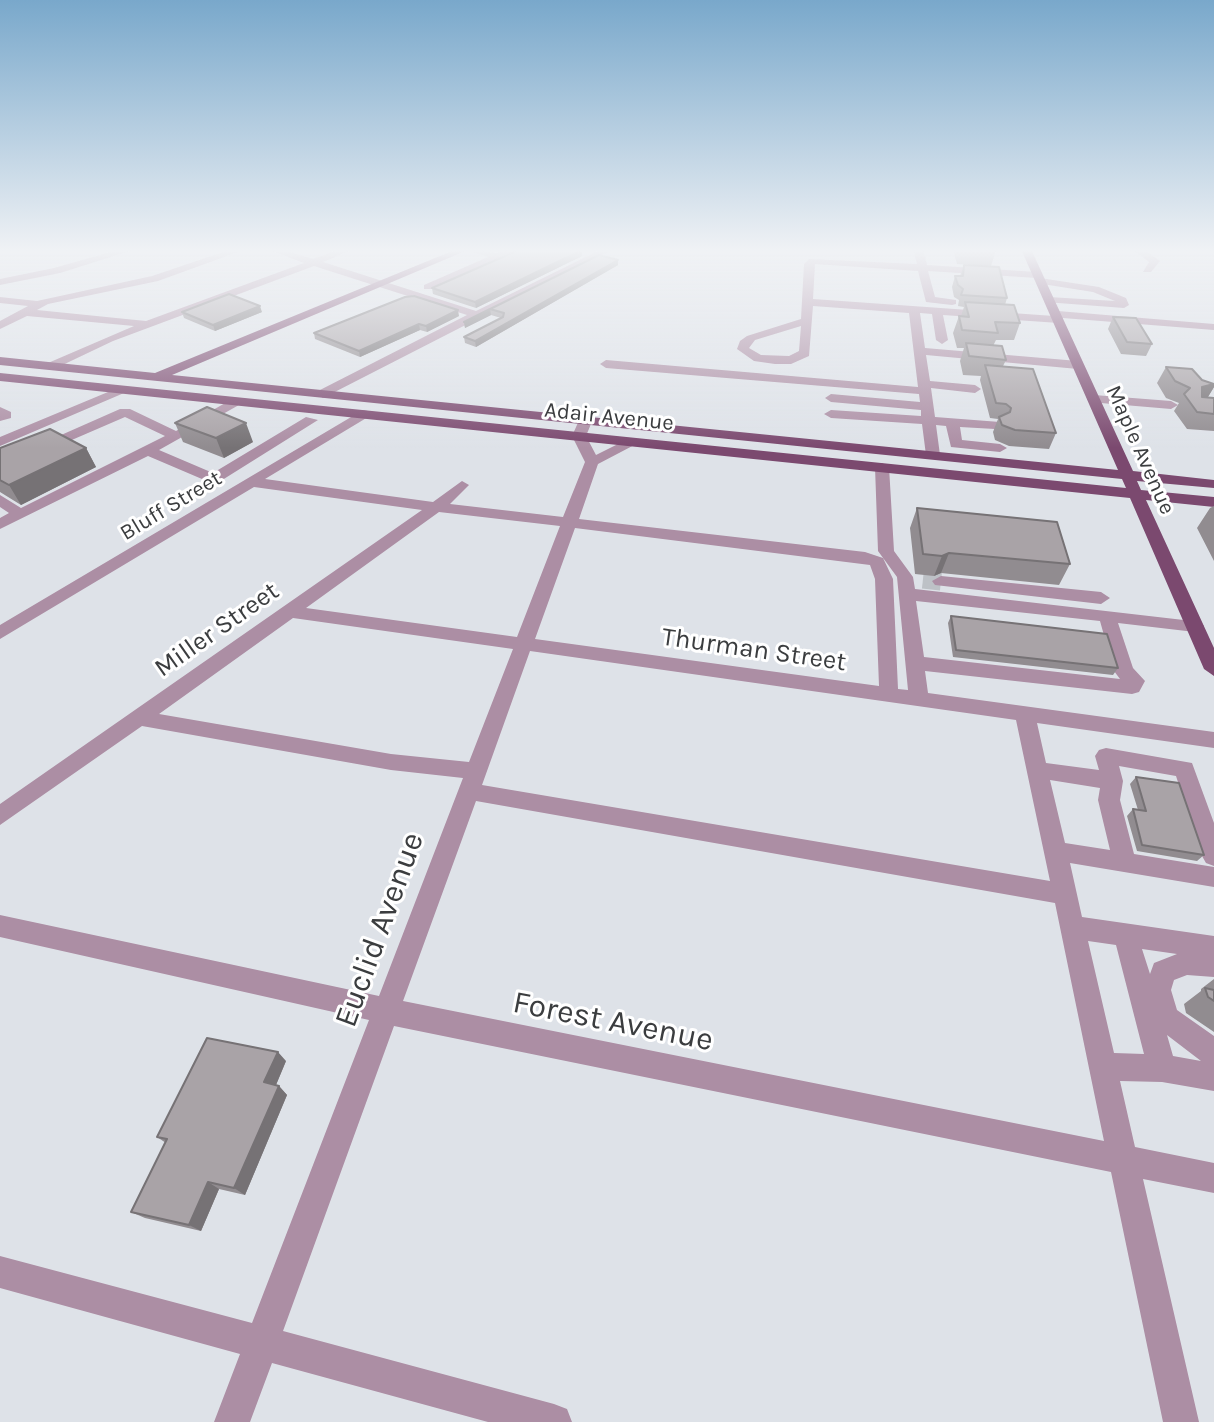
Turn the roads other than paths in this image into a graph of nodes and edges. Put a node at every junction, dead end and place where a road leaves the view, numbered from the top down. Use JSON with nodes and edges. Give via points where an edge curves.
{"nodes":[{"id":1,"x":17,"y":315,"type":"edge"},
{"id":2,"x":59,"y":315,"type":"edge"},
{"id":3,"x":173,"y":315,"type":"edge"},
{"id":4,"x":305,"y":315,"type":"edge"},
{"id":5,"x":479,"y":315,"type":"edge"},
{"id":6,"x":807,"y":315,"type":"edge"},
{"id":7,"x":915,"y":315,"type":"edge"},
{"id":8,"x":938,"y":315,"type":"edge"},
{"id":9,"x":1024,"y":315,"type":"edge"},
{"id":10,"x":1057,"y":317,"type":"junction"},
{"id":11,"x":806,"y":321,"type":"junction"},
{"id":12,"x":150,"y":324,"type":"junction"},
{"id":13,"x":0,"y":326,"type":"edge"},
{"id":14,"x":1214,"y":327,"type":"edge"},
{"id":15,"x":431,"y":338,"type":"junction"},
{"id":16,"x":942,"y":340,"type":"dead end"},
{"id":17,"x":453,"y":342,"type":"dead end"},
{"id":18,"x":920,"y":351,"type":"junction"},
{"id":19,"x":0,"y":361,"type":"edge"},
{"id":20,"x":606,"y":364,"type":"dead end"},
{"id":21,"x":1078,"y":365,"type":"junction"},
{"id":22,"x":52,"y":366,"type":"junction"},
{"id":23,"x":0,"y":377,"type":"edge"},
{"id":24,"x":155,"y":377,"type":"junction"},
{"id":25,"x":924,"y":388,"type":"junction"},
{"id":26,"x":975,"y":389,"type":"dead end"},
{"id":27,"x":125,"y":390,"type":"junction"},
{"id":28,"x":323,"y":394,"type":"junction"},
{"id":29,"x":831,"y":398,"type":"dead end"},
{"id":30,"x":1094,"y":399,"type":"junction"},
{"id":31,"x":239,"y":401,"type":"junction"},
{"id":32,"x":1171,"y":405,"type":"dead end"},
{"id":33,"x":965,"y":411,"type":"dead end"},
{"id":34,"x":363,"y":414,"type":"junction"},
{"id":35,"x":831,"y":414,"type":"dead end"},
{"id":36,"x":928,"y":414,"type":"junction"},
{"id":37,"x":586,"y":419,"type":"junction"},
{"id":38,"x":311,"y":420,"type":"dead end"},
{"id":39,"x":952,"y":422,"type":"junction"},
{"id":40,"x":995,"y":425,"type":"dead end"},
{"id":41,"x":176,"y":436,"type":"junction"},
{"id":42,"x":579,"y":436,"type":"junction"},
{"id":43,"x":0,"y":442,"type":"edge"},
{"id":44,"x":633,"y":442,"type":"junction"},
{"id":45,"x":1000,"y":448,"type":"dead end"},
{"id":46,"x":147,"y":450,"type":"junction"},
{"id":47,"x":933,"y":455,"type":"junction"},
{"id":48,"x":592,"y":462,"type":"junction"},
{"id":49,"x":0,"y":467,"type":"edge"},
{"id":50,"x":882,"y":467,"type":"junction"},
{"id":51,"x":1128,"y":475,"type":"junction"},
{"id":52,"x":253,"y":482,"type":"junction"},
{"id":53,"x":1214,"y":484,"type":"edge"},
{"id":54,"x":462,"y":485,"type":"dead end"},
{"id":55,"x":1136,"y":494,"type":"junction"},
{"id":56,"x":0,"y":500,"type":"edge"},
{"id":57,"x":1214,"y":502,"type":"edge"},
{"id":58,"x":435,"y":507,"type":"junction"},
{"id":59,"x":20,"y":514,"type":"junction"},
{"id":60,"x":0,"y":524,"type":"edge"},
{"id":61,"x":570,"y":524,"type":"junction"},
{"id":62,"x":919,"y":583,"type":"junction"},
{"id":63,"x":1104,"y":607,"type":"junction"},
{"id":64,"x":288,"y":611,"type":"junction"},
{"id":65,"x":0,"y":633,"type":"edge"},
{"id":66,"x":1204,"y":637,"type":"edge"},
{"id":67,"x":525,"y":644,"type":"junction"},
{"id":68,"x":916,"y":663,"type":"junction"},
{"id":69,"x":1214,"y":669,"type":"edge"},
{"id":70,"x":889,"y":695,"type":"junction"},
{"id":71,"x":919,"y":699,"type":"junction"},
{"id":72,"x":1025,"y":714,"type":"junction"},
{"id":73,"x":137,"y":718,"type":"junction"},
{"id":74,"x":1133,"y":729,"type":"junction"},
{"id":75,"x":1214,"y":740,"type":"edge"},
{"id":76,"x":1143,"y":762,"type":"junction"},
{"id":77,"x":1038,"y":770,"type":"junction"},
{"id":78,"x":472,"y":781,"type":"junction"},
{"id":79,"x":1112,"y":781,"type":"junction"},
{"id":80,"x":0,"y":816,"type":"edge"},
{"id":81,"x":1055,"y":851,"type":"junction"},
{"id":82,"x":1214,"y":856,"type":"edge"},
{"id":83,"x":1125,"y":862,"type":"junction"},
{"id":84,"x":1214,"y":877,"type":"edge"},
{"id":85,"x":1064,"y":894,"type":"junction"},
{"id":86,"x":0,"y":926,"type":"edge"},
{"id":87,"x":1073,"y":927,"type":"junction"},
{"id":88,"x":1126,"y":935,"type":"junction"},
{"id":89,"x":1214,"y":948,"type":"edge"},
{"id":90,"x":1214,"y":965,"type":"edge"},
{"id":91,"x":387,"y":1011,"type":"junction"},
{"id":92,"x":1214,"y":1053,"type":"edge"},
{"id":93,"x":1103,"y":1067,"type":"junction"},
{"id":94,"x":1162,"y":1068,"type":"junction"},
{"id":95,"x":1214,"y":1077,"type":"edge"},
{"id":96,"x":1123,"y":1160,"type":"junction"},
{"id":97,"x":1214,"y":1178,"type":"edge"},
{"id":98,"x":0,"y":1272,"type":"edge"},
{"id":99,"x":262,"y":1344,"type":"junction"},
{"id":100,"x":232,"y":1422,"type":"edge"},
{"id":101,"x":554,"y":1422,"type":"edge"},
{"id":102,"x":1181,"y":1422,"type":"edge"}],
"edges":[{"from":1,"to":13,"type":"street"},
{"from":2,"to":12,"type":"street"},
{"from":3,"to":12,"type":"street"},
{"from":4,"to":24,"type":"main road"},
{"from":5,"to":15,"type":"street"},
{"from":6,"to":11,"type":"street"},
{"from":7,"to":18,"type":"street"},
{"from":8,"to":16,"type":"street"},
{"from":9,"to":10,"type":"street"},
{"from":10,"to":14,"type":"street"},
{"from":10,"to":21,"type":"main road","name":"Maple Avenue"},
{"from":11,"to":11,"type":"street","via":[[751,338],[743,349],[758,358],[800,357],[805,353]]},
{"from":12,"to":22,"type":"street"},
{"from":15,"to":17,"type":"street"},
{"from":15,"to":28,"type":"street"},
{"from":18,"to":21,"type":"street"},
{"from":18,"to":25,"type":"street"},
{"from":19,"to":22,"type":"main road","name":"Adair Avenue"},
{"from":20,"to":25,"type":"street"},
{"from":21,"to":30,"type":"main road","name":"Maple Avenue"},
{"from":22,"to":24,"type":"main road","name":"Adair Avenue"},
{"from":23,"to":27,"type":"main road","name":"Adair Avenue"},
{"from":24,"to":27,"type":"main road"},
{"from":24,"to":28,"type":"main road","name":"Adair Avenue"},
{"from":25,"to":26,"type":"street"},
{"from":25,"to":36,"type":"street"},
{"from":27,"to":31,"type":"main road","name":"Adair Avenue"},
{"from":27,"to":43,"type":"street"},
{"from":28,"to":37,"type":"main road","name":"Adair Avenue"},
{"from":29,"to":36,"type":"street"},
{"from":30,"to":32,"type":"street"},
{"from":30,"to":51,"type":"main road","name":"Maple Avenue"},
{"from":31,"to":34,"type":"main road","name":"Adair Avenue"},
{"from":31,"to":41,"type":"street"},
{"from":33,"to":36,"type":"street"},
{"from":34,"to":42,"type":"main road","name":"Adair Avenue"},
{"from":34,"to":52,"type":"street","name":"Bluff Street"},
{"from":35,"to":36,"type":"street"},
{"from":36,"to":39,"type":"street"},
{"from":36,"to":47,"type":"street"},
{"from":37,"to":42,"type":"street"},
{"from":37,"to":47,"type":"main road","name":"Adair Avenue"},
{"from":38,"to":46,"type":"street","via":[[214,479]]},
{"from":39,"to":40,"type":"street"},
{"from":39,"to":45,"type":"street","via":[[956,444]]},
{"from":41,"to":46,"type":"street"},
{"from":41,"to":49,"type":"street","via":[[125,412]]},
{"from":42,"to":44,"type":"main road","name":"Adair Avenue"},
{"from":42,"to":48,"type":"street"},
{"from":44,"to":48,"type":"street"},
{"from":44,"to":50,"type":"main road","name":"Adair Avenue"},
{"from":46,"to":59,"type":"street"},
{"from":47,"to":51,"type":"main road","name":"Adair Avenue"},
{"from":48,"to":61,"type":"street","name":"Euclid Avenue"},
{"from":50,"to":55,"type":"main road","name":"Adair Avenue"},
{"from":50,"to":62,"type":"street","via":[[886,551]]},
{"from":51,"to":53,"type":"main road","name":"Adair Avenue"},
{"from":51,"to":55,"type":"main road","name":"Maple Avenue"},
{"from":52,"to":58,"type":"street"},
{"from":52,"to":65,"type":"street","name":"Bluff Street"},
{"from":54,"to":58,"type":"street","name":"Miller Street"},
{"from":55,"to":57,"type":"main road","name":"Adair Avenue"},
{"from":55,"to":66,"type":"main road","name":"Maple Avenue"},
{"from":56,"to":59,"type":"street"},
{"from":58,"to":61,"type":"street"},
{"from":58,"to":64,"type":"street","name":"Miller Street"},
{"from":59,"to":60,"type":"street"},
{"from":61,"to":67,"type":"street","name":"Euclid Avenue"},
{"from":61,"to":70,"type":"street","via":[[877,562],[884,579]]},
{"from":62,"to":63,"type":"street"},
{"from":62,"to":63,"type":"street"},
{"from":62,"to":68,"type":"street"},
{"from":63,"to":66,"type":"street"},
{"from":63,"to":68,"type":"street","via":[[1124,671],[1135,681],[1132,687]]},
{"from":64,"to":67,"type":"street","name":"Thurman Street"},
{"from":64,"to":73,"type":"street","name":"Miller Street"},
{"from":66,"to":69,"type":"main road","name":"Maple Avenue"},
{"from":67,"to":70,"type":"street","name":"Thurman Street"},
{"from":67,"to":78,"type":"street","name":"Euclid Avenue"},
{"from":68,"to":71,"type":"street"},
{"from":70,"to":71,"type":"street","name":"Thurman Street"},
{"from":71,"to":72,"type":"street","name":"Thurman Street"},
{"from":72,"to":74,"type":"street","name":"Thurman Street"},
{"from":72,"to":77,"type":"street"},
{"from":73,"to":78,"type":"street","via":[[282,741]]},
{"from":73,"to":80,"type":"street","name":"Miller Street"},
{"from":74,"to":75,"type":"street","name":"Thurman Street"},
{"from":74,"to":76,"type":"street"},
{"from":76,"to":79,"type":"street","via":[[1106,756]]},
{"from":76,"to":82,"type":"street","via":[[1184,769]]},
{"from":77,"to":79,"type":"street"},
{"from":77,"to":81,"type":"street"},
{"from":78,"to":85,"type":"street"},
{"from":78,"to":91,"type":"street","name":"Euclid Avenue"},
{"from":79,"to":83,"type":"street","via":[[1109,800]]},
{"from":81,"to":83,"type":"street"},
{"from":81,"to":85,"type":"street"},
{"from":83,"to":84,"type":"street"},
{"from":85,"to":87,"type":"street"},
{"from":86,"to":91,"type":"street","name":"Forest Avenue"},
{"from":87,"to":88,"type":"street"},
{"from":87,"to":93,"type":"street"},
{"from":88,"to":89,"type":"street"},
{"from":88,"to":94,"type":"street"},
{"from":90,"to":92,"type":"street","via":[[1187,963],[1163,972],[1158,990],[1166,1018]]},
{"from":91,"to":96,"type":"street","name":"Forest Avenue"},
{"from":91,"to":99,"type":"street","name":"Euclid Avenue"},
{"from":93,"to":94,"type":"street"},
{"from":93,"to":96,"type":"street"},
{"from":94,"to":95,"type":"street"},
{"from":96,"to":97,"type":"street","name":"Forest Avenue"},
{"from":96,"to":102,"type":"street"},
{"from":98,"to":99,"type":"street"},
{"from":99,"to":100,"type":"street","name":"Euclid Avenue"},
{"from":99,"to":101,"type":"street"}]}
